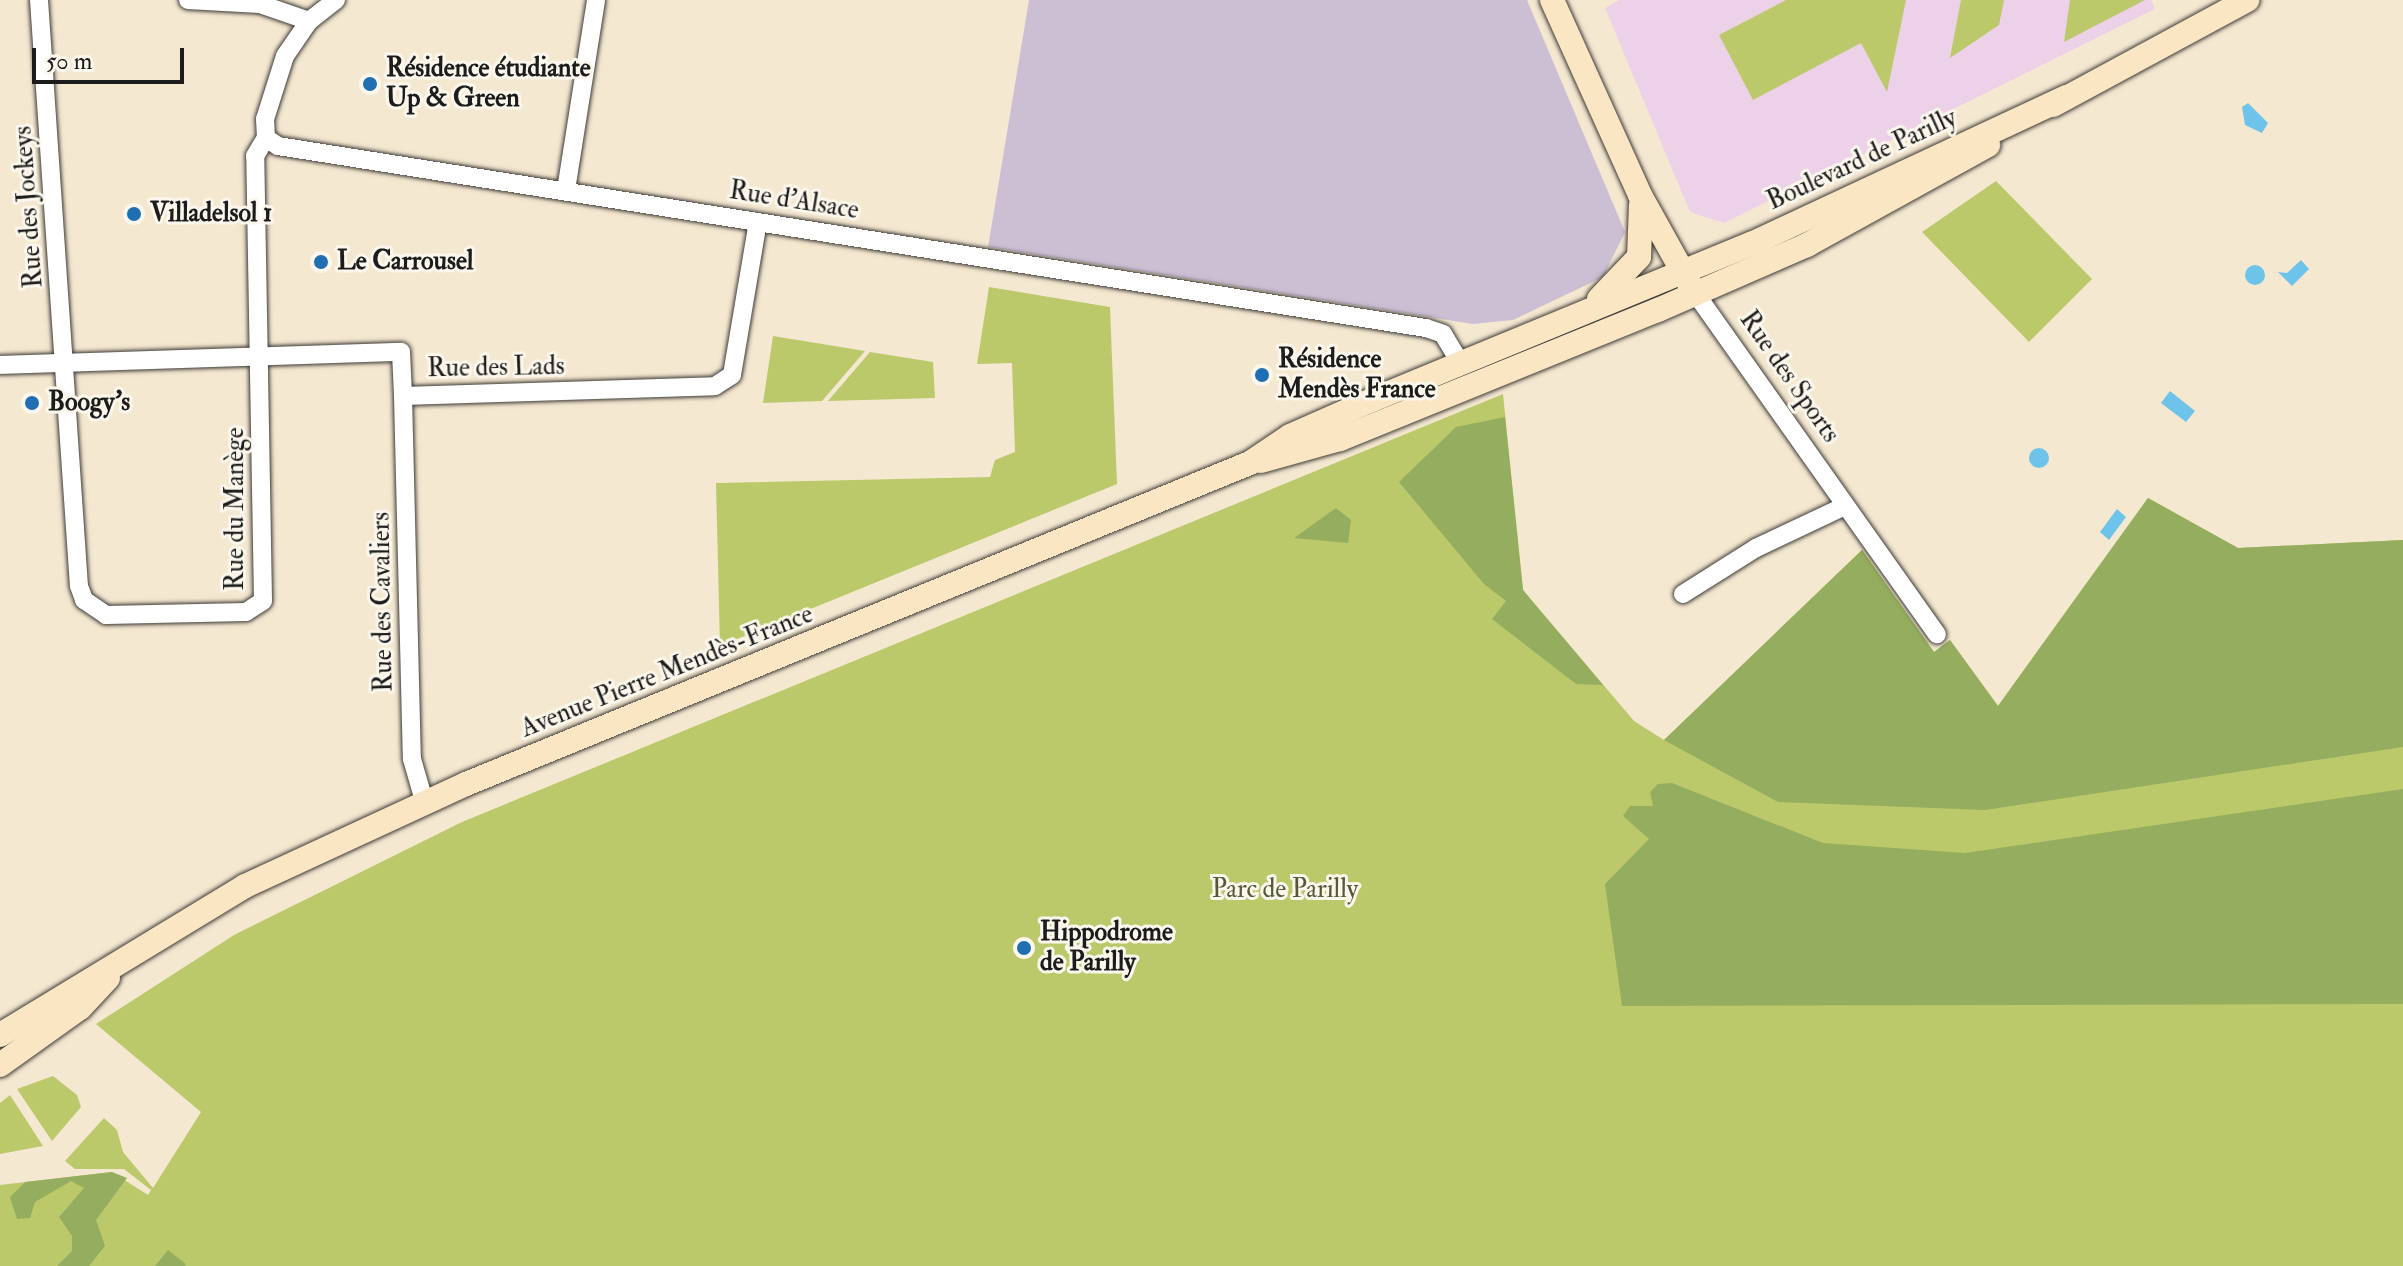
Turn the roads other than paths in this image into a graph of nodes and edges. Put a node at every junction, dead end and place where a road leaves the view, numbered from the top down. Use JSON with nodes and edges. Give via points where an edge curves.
{"nodes":[{"id":1,"x":39,"y":0,"type":"edge"},
{"id":2,"x":188,"y":0,"type":"edge"},
{"id":3,"x":336,"y":0,"type":"edge"},
{"id":4,"x":596,"y":0,"type":"edge"},
{"id":5,"x":1552,"y":0,"type":"edge"},
{"id":6,"x":2247,"y":0,"type":"edge"},
{"id":7,"x":309,"y":21,"type":"junction"},
{"id":8,"x":266,"y":138,"type":"junction"},
{"id":9,"x":566,"y":190,"type":"junction"},
{"id":10,"x":1640,"y":195,"type":"junction"},
{"id":11,"x":758,"y":222,"type":"junction"},
{"id":12,"x":1688,"y":282,"type":"junction"},
{"id":13,"x":1588,"y":309,"type":"junction"},
{"id":14,"x":260,"y":355,"type":"junction"},
{"id":15,"x":1459,"y":361,"type":"junction"},
{"id":16,"x":65,"y":363,"type":"junction"},
{"id":17,"x":0,"y":365,"type":"edge"},
{"id":18,"x":403,"y":396,"type":"junction"},
{"id":19,"x":1292,"y":446,"type":"junction"},
{"id":20,"x":1845,"y":506,"type":"junction"},
{"id":21,"x":1683,"y":594,"type":"dead end"},
{"id":22,"x":1937,"y":634,"type":"dead end"},
{"id":23,"x":425,"y":804,"type":"junction"},
{"id":24,"x":121,"y":965,"type":"junction"},
{"id":25,"x":5,"y":1024,"type":"edge"},
{"id":26,"x":33,"y":1042,"type":"junction"},
{"id":27,"x":0,"y":1065,"type":"edge"}],
"edges":[{"from":1,"to":16,"type":"street","name":"Rue des Jockeys"},
{"from":2,"to":7,"type":"street","via":[[260,4]]},
{"from":3,"to":7,"type":"street"},
{"from":4,"to":9,"type":"street"},
{"from":5,"to":10,"type":"main road"},
{"from":6,"to":12,"type":"main road","name":"Boulevard de Parilly","via":[[2066,97]]},
{"from":7,"to":8,"type":"street","via":[[285,56],[265,119]]},
{"from":8,"to":9,"type":"street","name":"Rue d'Alsace","via":[[278,146]]},
{"from":8,"to":14,"type":"street","name":"Rue du Manège","via":[[255,156]]},
{"from":9,"to":11,"type":"street","name":"Rue d'Alsace"},
{"from":10,"to":12,"type":"main road"},
{"from":10,"to":13,"type":"main road","via":[[1639,257]]},
{"from":11,"to":15,"type":"street","name":"Rue d'Alsace","via":[[1426,328],[1443,334]]},
{"from":11,"to":18,"type":"street","name":"Rue des Lads","via":[[732,375],[725,383]]},
{"from":12,"to":13,"type":"main road"},
{"from":12,"to":19,"type":"main road"},
{"from":12,"to":20,"type":"street","name":"Rue des Sports"},
{"from":13,"to":15,"type":"main road"},
{"from":14,"to":16,"type":"street","name":"Rue des Lads"},
{"from":14,"to":16,"type":"street","name":"Rue du Manège","via":[[267,590],[257,609],[246,612],[106,615],[84,600]]},
{"from":14,"to":18,"type":"street","name":"Rue des Lads","via":[[401,352]]},
{"from":15,"to":19,"type":"main road"},
{"from":16,"to":17,"type":"street","name":"Rue des Lads"},
{"from":18,"to":23,"type":"street","name":"Rue des Cavaliers","via":[[412,759]]},
{"from":19,"to":23,"type":"main road","name":"Avenue Pierre Mendès-France"},
{"from":20,"to":21,"type":"street","via":[[1756,548]]},
{"from":20,"to":22,"type":"street","name":"Rue des Sports"},
{"from":23,"to":24,"type":"main road","name":"Avenue Pierre Mendès-France","via":[[245,886]]},
{"from":24,"to":25,"type":"main road","name":"Avenue Pierre Mendès-France"},
{"from":24,"to":26,"type":"main road","name":"Avenue Pierre Mendès-France","via":[[80,1008]]},
{"from":25,"to":26,"type":"street"},
{"from":26,"to":27,"type":"main road","name":"Avenue Pierre Mendès-France"}]}
